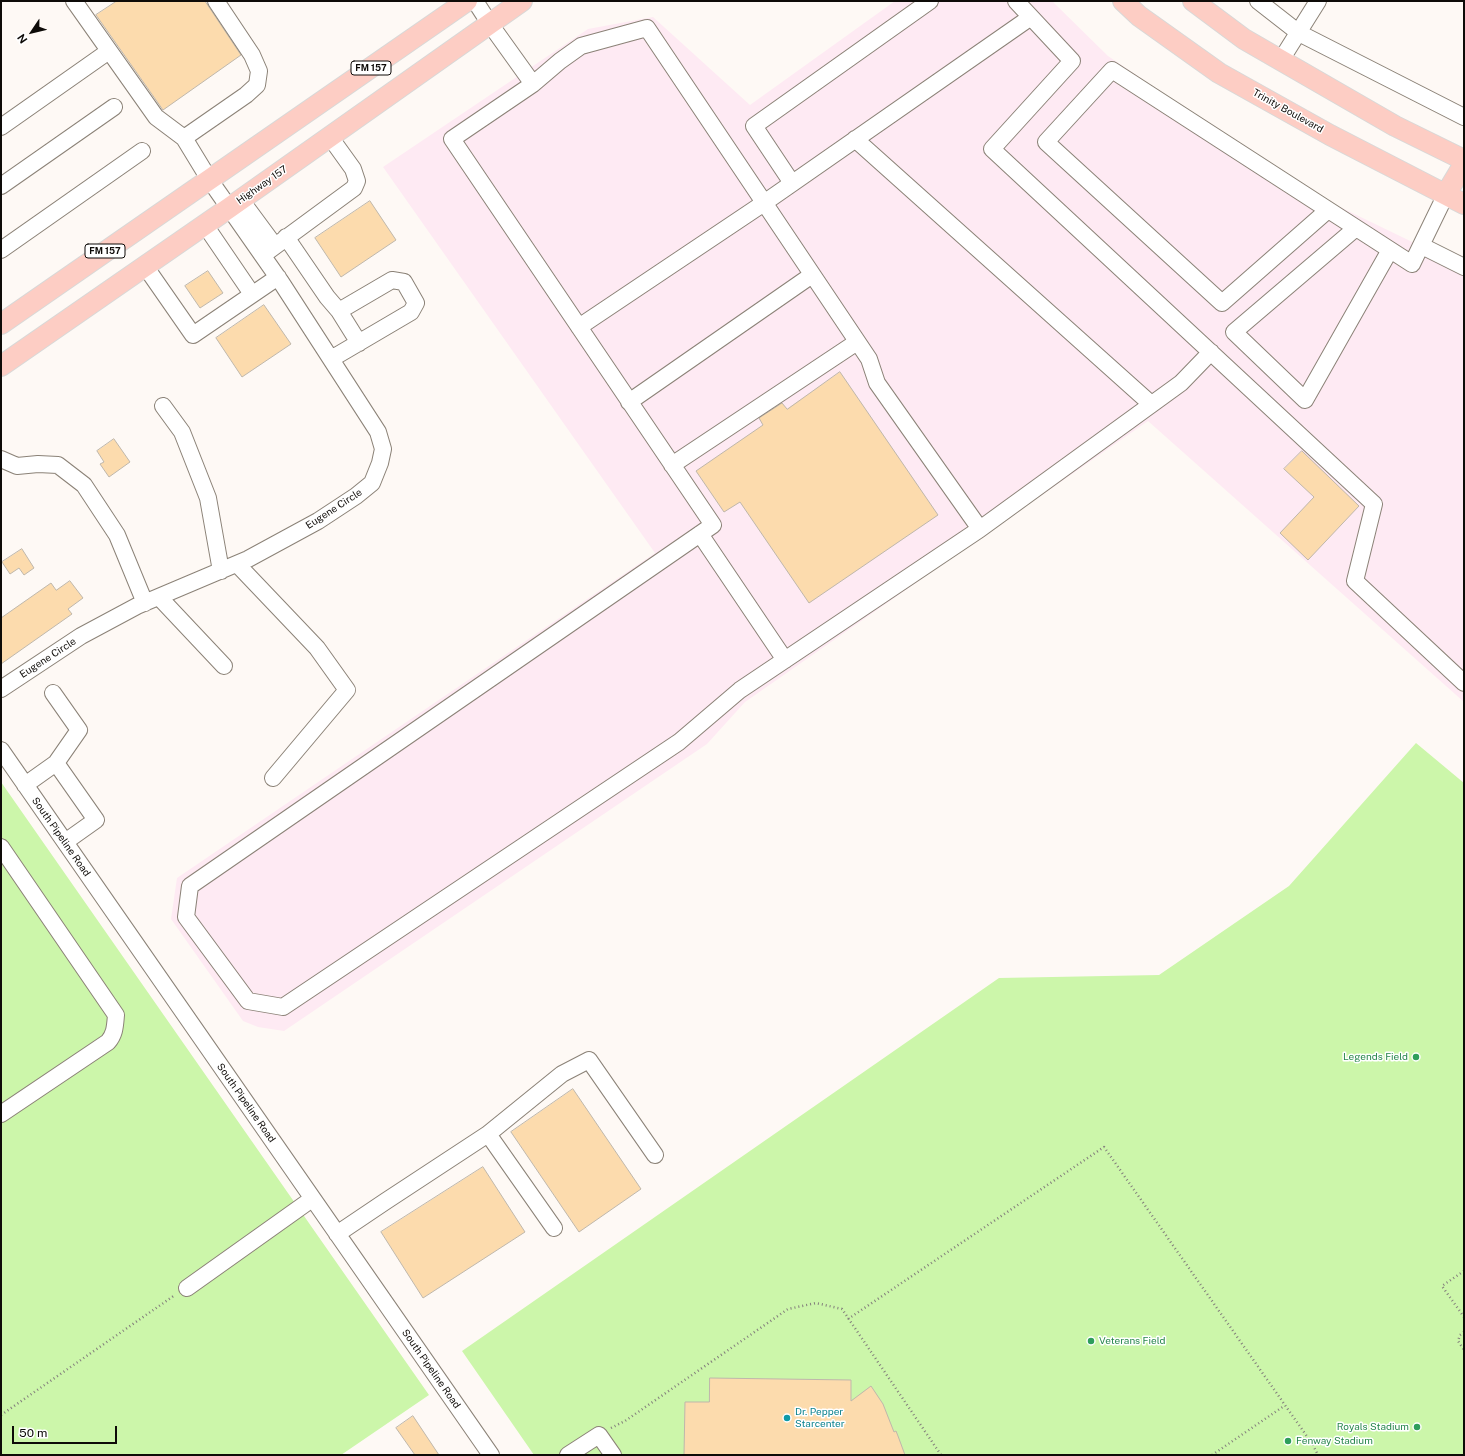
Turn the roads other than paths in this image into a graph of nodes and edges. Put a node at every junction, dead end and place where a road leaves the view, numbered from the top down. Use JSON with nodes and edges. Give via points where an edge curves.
{"nodes":[{"id":1,"x":74,"y":1,"type":"edge"},
{"id":2,"x":216,"y":1,"type":"edge"},
{"id":3,"x":467,"y":1,"type":"edge"},
{"id":4,"x":475,"y":1,"type":"edge"},
{"id":5,"x":522,"y":1,"type":"edge"},
{"id":6,"x":930,"y":1,"type":"edge"},
{"id":7,"x":1016,"y":1,"type":"edge"},
{"id":8,"x":1123,"y":1,"type":"edge"},
{"id":9,"x":1194,"y":1,"type":"edge"},
{"id":10,"x":1258,"y":1,"type":"edge"},
{"id":11,"x":1318,"y":1,"type":"edge"},
{"id":12,"x":1031,"y":17,"type":"junction"},
{"id":13,"x":490,"y":24,"type":"junction"},
{"id":14,"x":1299,"y":33,"type":"junction"},
{"id":15,"x":109,"y":51,"type":"junction"},
{"id":16,"x":1281,"y":60,"type":"junction"},
{"id":17,"x":533,"y":84,"type":"junction"},
{"id":18,"x":114,"y":107,"type":"dead end"},
{"id":19,"x":1464,"y":117,"type":"edge"},
{"id":20,"x":1,"y":127,"type":"edge"},
{"id":21,"x":330,"y":137,"type":"junction"},
{"id":22,"x":184,"y":138,"type":"junction"},
{"id":23,"x":855,"y":139,"type":"junction"},
{"id":24,"x":142,"y":152,"type":"dead end"},
{"id":25,"x":1464,"y":160,"type":"edge"},
{"id":26,"x":1464,"y":164,"type":"edge"},
{"id":27,"x":209,"y":179,"type":"junction"},
{"id":28,"x":792,"y":183,"type":"junction"},
{"id":29,"x":1,"y":186,"type":"edge"},
{"id":30,"x":1446,"y":194,"type":"junction"},
{"id":31,"x":764,"y":203,"type":"junction"},
{"id":32,"x":235,"y":204,"type":"junction"},
{"id":33,"x":1464,"y":204,"type":"edge"},
{"id":34,"x":1328,"y":210,"type":"junction"},
{"id":35,"x":204,"y":225,"type":"junction"},
{"id":36,"x":1356,"y":228,"type":"junction"},
{"id":37,"x":275,"y":246,"type":"junction"},
{"id":38,"x":1422,"y":246,"type":"junction"},
{"id":39,"x":1,"y":250,"type":"edge"},
{"id":40,"x":1390,"y":250,"type":"junction"},
{"id":41,"x":145,"y":266,"type":"junction"},
{"id":42,"x":1464,"y":267,"type":"edge"},
{"id":43,"x":812,"y":275,"type":"junction"},
{"id":44,"x":278,"y":276,"type":"junction"},
{"id":45,"x":252,"y":294,"type":"junction"},
{"id":46,"x":339,"y":311,"type":"junction"},
{"id":47,"x":1,"y":324,"type":"edge"},
{"id":48,"x":579,"y":327,"type":"junction"},
{"id":49,"x":857,"y":342,"type":"junction"},
{"id":50,"x":359,"y":343,"type":"junction"},
{"id":51,"x":1211,"y":352,"type":"junction"},
{"id":52,"x":331,"y":360,"type":"junction"},
{"id":53,"x":1,"y":366,"type":"edge"},
{"id":54,"x":629,"y":402,"type":"junction"},
{"id":55,"x":1152,"y":404,"type":"junction"},
{"id":56,"x":163,"y":406,"type":"dead end"},
{"id":57,"x":1,"y":460,"type":"edge"},
{"id":58,"x":672,"y":465,"type":"junction"},
{"id":59,"x":980,"y":529,"type":"junction"},
{"id":60,"x":700,"y":534,"type":"junction"},
{"id":61,"x":237,"y":564,"type":"junction"},
{"id":62,"x":221,"y":571,"type":"junction"},
{"id":63,"x":152,"y":600,"type":"junction"},
{"id":64,"x":785,"y":660,"type":"junction"},
{"id":65,"x":224,"y":666,"type":"dead end"},
{"id":66,"x":1464,"y":683,"type":"edge"},
{"id":67,"x":1,"y":689,"type":"edge"},
{"id":68,"x":53,"y":693,"type":"dead end"},
{"id":69,"x":1,"y":750,"type":"edge"},
{"id":70,"x":56,"y":763,"type":"junction"},
{"id":71,"x":273,"y":778,"type":"dead end"},
{"id":72,"x":25,"y":785,"type":"junction"},
{"id":73,"x":64,"y":842,"type":"junction"},
{"id":74,"x":1,"y":847,"type":"edge"},
{"id":75,"x":1,"y":1114,"type":"edge"},
{"id":76,"x":488,"y":1134,"type":"junction"},
{"id":77,"x":655,"y":1155,"type":"dead end"},
{"id":78,"x":312,"y":1199,"type":"junction"},
{"id":79,"x":554,"y":1228,"type":"dead end"},
{"id":80,"x":337,"y":1234,"type":"junction"},
{"id":81,"x":187,"y":1288,"type":"road end"},
{"id":82,"x":491,"y":1455,"type":"edge"},
{"id":83,"x":568,"y":1455,"type":"edge"},
{"id":84,"x":613,"y":1455,"type":"edge"}],
"edges":[{"from":1,"to":15,"type":"street"},
{"from":2,"to":22,"type":"street","via":[[252,55],[259,71],[257,85]]},
{"from":3,"to":27,"type":"main road","number":"FM 157"},
{"from":4,"to":13,"type":"street"},
{"from":5,"to":13,"type":"main road","name":"Highway 157"},
{"from":6,"to":28,"type":"street","via":[[754,126]]},
{"from":7,"to":12,"type":"street"},
{"from":8,"to":30,"type":"main road","name":"Trinity Boulevard","via":[[1139,16],[1219,74],[1330,135]]},
{"from":9,"to":16,"type":"main road","via":[[1244,39]]},
{"from":10,"to":14,"type":"street"},
{"from":11,"to":14,"type":"street"},
{"from":12,"to":23,"type":"street"},
{"from":12,"to":51,"type":"street","via":[[1072,61],[992,148]]},
{"from":13,"to":17,"type":"street"},
{"from":13,"to":21,"type":"main road","name":"Highway 157"},
{"from":14,"to":16,"type":"street"},
{"from":14,"to":19,"type":"street"},
{"from":15,"to":20,"type":"street"},
{"from":15,"to":22,"type":"street","via":[[156,117]]},
{"from":16,"to":25,"type":"main road","via":[[1395,126]]},
{"from":17,"to":31,"type":"street","via":[[581,46],[647,28]]},
{"from":17,"to":48,"type":"street","via":[[452,139]]},
{"from":18,"to":29,"type":"street"},
{"from":21,"to":32,"type":"main road","name":"Highway 157"},
{"from":21,"to":37,"type":"street","via":[[353,169],[357,181],[354,188]]},
{"from":22,"to":27,"type":"street","name":"Eugene Circle"},
{"from":23,"to":28,"type":"street"},
{"from":23,"to":55,"type":"street"},
{"from":24,"to":39,"type":"street"},
{"from":26,"to":30,"type":"main road"},
{"from":27,"to":32,"type":"street","name":"Eugene Circle"},
{"from":27,"to":47,"type":"main road","number":"FM 157"},
{"from":28,"to":31,"type":"street"},
{"from":30,"to":33,"type":"main road","name":"Trinity Boulevard"},
{"from":30,"to":38,"type":"street"},
{"from":31,"to":43,"type":"street"},
{"from":31,"to":48,"type":"street"},
{"from":32,"to":35,"type":"main road","name":"Highway 157"},
{"from":32,"to":37,"type":"street","name":"Eugene Circle"},
{"from":34,"to":34,"type":"street","via":[[1112,70],[1046,142],[1222,303]]},
{"from":34,"to":36,"type":"street"},
{"from":35,"to":41,"type":"main road","name":"Highway 157"},
{"from":35,"to":45,"type":"street"},
{"from":36,"to":40,"type":"street"},
{"from":36,"to":40,"type":"street","via":[[1234,332],[1305,400]]},
{"from":37,"to":44,"type":"street","name":"Eugene Circle"},
{"from":37,"to":46,"type":"street"},
{"from":38,"to":40,"type":"street","via":[[1412,264]]},
{"from":38,"to":42,"type":"street"},
{"from":41,"to":45,"type":"street","via":[[193,335]]},
{"from":41,"to":53,"type":"main road","name":"Highway 157"},
{"from":43,"to":49,"type":"street"},
{"from":43,"to":54,"type":"street"},
{"from":44,"to":45,"type":"street"},
{"from":44,"to":52,"type":"street","name":"Eugene Circle"},
{"from":46,"to":50,"type":"street"},
{"from":46,"to":50,"type":"street","via":[[392,280],[404,282],[416,303],[411,312]]},
{"from":48,"to":54,"type":"street"},
{"from":49,"to":58,"type":"street"},
{"from":49,"to":59,"type":"street","via":[[869,360],[877,383]]},
{"from":50,"to":52,"type":"street"},
{"from":51,"to":55,"type":"street","via":[[1181,383]]},
{"from":51,"to":66,"type":"street","via":[[1374,504],[1355,581]]},
{"from":52,"to":61,"type":"street","name":"Eugene Circle","via":[[378,432],[383,449],[372,483],[318,521]]},
{"from":54,"to":58,"type":"street"},
{"from":55,"to":59,"type":"street"},
{"from":56,"to":62,"type":"street","via":[[182,432],[208,498]]},
{"from":57,"to":63,"type":"street","via":[[18,466],[58,465],[84,485],[117,535]]},
{"from":58,"to":60,"type":"street","via":[[713,525]]},
{"from":59,"to":64,"type":"street"},
{"from":60,"to":64,"type":"street"},
{"from":60,"to":64,"type":"street","via":[[190,886],[186,917],[248,1001],[284,1007],[679,742],[740,690]]},
{"from":61,"to":62,"type":"street","name":"Eugene Circle"},
{"from":61,"to":71,"type":"street","via":[[317,648],[348,690]]},
{"from":62,"to":63,"type":"street","name":"Eugene Circle"},
{"from":63,"to":65,"type":"street"},
{"from":63,"to":67,"type":"street","name":"Eugene Circle","via":[[81,636]]},
{"from":68,"to":70,"type":"street","via":[[79,730]]},
{"from":69,"to":72,"type":"street","name":"South Pipeline Road"},
{"from":70,"to":72,"type":"street"},
{"from":70,"to":73,"type":"street","via":[[96,820]]},
{"from":72,"to":73,"type":"street","name":"South Pipeline Road"},
{"from":73,"to":78,"type":"street","name":"South Pipeline Road"},
{"from":74,"to":75,"type":"street","via":[[116,1015],[113,1036],[108,1042]]},
{"from":76,"to":77,"type":"street","via":[[562,1074],[589,1060]]},
{"from":76,"to":79,"type":"street"},
{"from":76,"to":80,"type":"street"},
{"from":78,"to":80,"type":"street","name":"South Pipeline Road"},
{"from":78,"to":81,"type":"street"},
{"from":80,"to":82,"type":"street","name":"South Pipeline Road"},
{"from":83,"to":84,"type":"street","via":[[600,1435]]}]}
